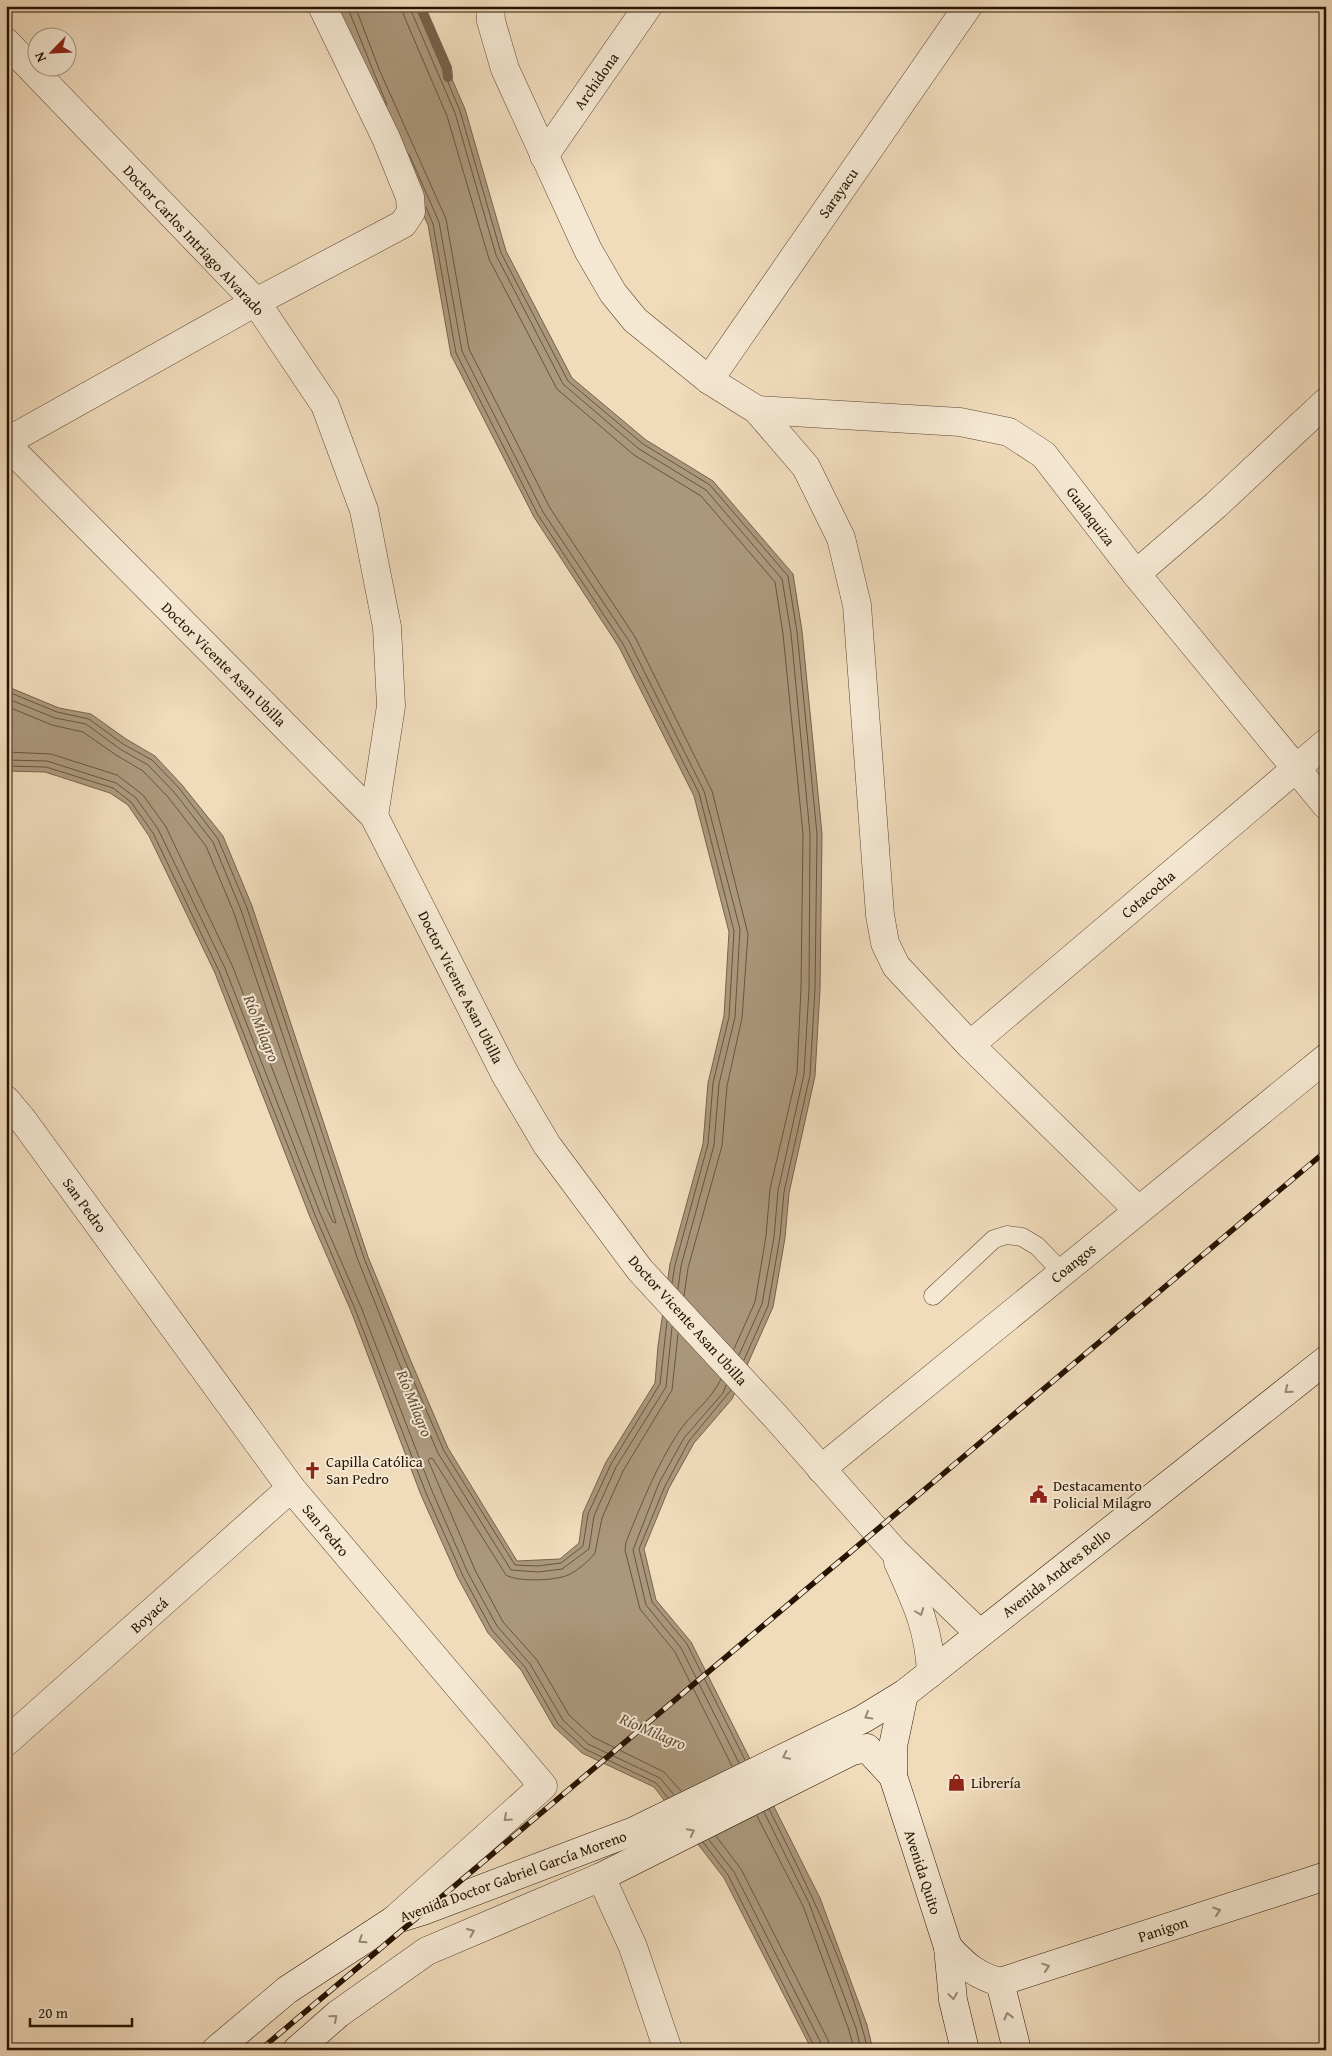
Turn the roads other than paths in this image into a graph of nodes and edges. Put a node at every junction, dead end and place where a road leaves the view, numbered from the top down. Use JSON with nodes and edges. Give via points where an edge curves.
{"nodes":[{"id":1,"x":322,"y":6,"type":"edge"},
{"id":2,"x":490,"y":6,"type":"edge"},
{"id":3,"x":648,"y":6,"type":"edge"},
{"id":4,"x":968,"y":6,"type":"edge"},
{"id":5,"x":6,"y":42,"type":"edge"},
{"id":6,"x":544,"y":156,"type":"junction"},
{"id":7,"x":256,"y":302,"type":"junction"},
{"id":8,"x":709,"y":380,"type":"junction"},
{"id":9,"x":1326,"y":402,"type":"edge"},
{"id":10,"x":757,"y":410,"type":"junction"},
{"id":11,"x":6,"y":443,"type":"edge"},
{"id":12,"x":1136,"y":574,"type":"junction"},
{"id":13,"x":1326,"y":743,"type":"edge"},
{"id":14,"x":1296,"y":769,"type":"junction"},
{"id":15,"x":1326,"y":805,"type":"edge"},
{"id":16,"x":374,"y":816,"type":"junction"},
{"id":17,"x":970,"y":1045,"type":"junction"},
{"id":18,"x":1326,"y":1058,"type":"edge"},
{"id":19,"x":12,"y":1118,"type":"edge"},
{"id":20,"x":1138,"y":1210,"type":"junction"},
{"id":21,"x":1062,"y":1272,"type":"junction"},
{"id":22,"x":933,"y":1296,"type":"dead end"},
{"id":23,"x":1326,"y":1360,"type":"edge"},
{"id":24,"x":821,"y":1469,"type":"junction"},
{"id":25,"x":291,"y":1488,"type":"junction"},
{"id":26,"x":894,"y":1551,"type":"junction"},
{"id":27,"x":980,"y":1632,"type":"junction"},
{"id":28,"x":931,"y":1673,"type":"junction"},
{"id":29,"x":904,"y":1694,"type":"junction"},
{"id":30,"x":6,"y":1742,"type":"edge"},
{"id":31,"x":841,"y":1747,"type":"junction"},
{"id":32,"x":892,"y":1776,"type":"junction"},
{"id":33,"x":641,"y":1842,"type":"junction"},
{"id":34,"x":1326,"y":1876,"type":"edge"},
{"id":35,"x":601,"y":1877,"type":"junction"},
{"id":36,"x":394,"y":1920,"type":"junction"},
{"id":37,"x":948,"y":1947,"type":"junction"},
{"id":38,"x":1000,"y":1982,"type":"junction"},
{"id":39,"x":216,"y":2050,"type":"edge"},
{"id":40,"x":297,"y":2050,"type":"edge"},
{"id":41,"x":668,"y":2050,"type":"edge"},
{"id":42,"x":964,"y":2050,"type":"edge"},
{"id":43,"x":1016,"y":2050,"type":"edge"}],
"edges":[{"from":1,"to":7,"type":"street","via":[[386,138],[410,197],[411,212],[403,224]]},
{"from":2,"to":6,"type":"street","via":[[491,21],[505,69]]},
{"from":3,"to":6,"type":"street","name":"Archidona"},
{"from":4,"to":8,"type":"street","name":"Sarayacu"},
{"from":5,"to":7,"type":"street","name":"Doctor Carlos Intriago Alvarado"},
{"from":6,"to":8,"type":"street","via":[[588,250],[613,293],[635,320]]},
{"from":7,"to":11,"type":"street"},
{"from":7,"to":16,"type":"street","name":"Doctor Carlos Intriago Alvarado","via":[[325,405],[364,510],[387,627],[391,706]]},
{"from":8,"to":10,"type":"street"},
{"from":9,"to":12,"type":"street","via":[[1216,505]]},
{"from":10,"to":12,"type":"street","name":"Gualaquiza","via":[[960,422],[1009,432],[1044,455]]},
{"from":10,"to":17,"type":"street","via":[[806,467],[841,538],[857,605],[884,943],[896,966]]},
{"from":11,"to":16,"type":"street","name":"Doctor Vicente Asan Ubilla"},
{"from":12,"to":14,"type":"street","name":"Gualaquiza"},
{"from":13,"to":14,"type":"street","name":"Cotacocha"},
{"from":14,"to":15,"type":"street","name":"Gualaquiza"},
{"from":14,"to":17,"type":"street","name":"Cotacocha"},
{"from":16,"to":24,"type":"street","name":"Doctor Vicente Asan Ubilla","via":[[505,1074],[542,1138],[640,1270]]},
{"from":17,"to":20,"type":"street"},
{"from":18,"to":20,"type":"street","name":"Coangos"},
{"from":19,"to":25,"type":"street","name":"San Pedro"},
{"from":20,"to":21,"type":"street","name":"Coangos"},
{"from":21,"to":22,"type":"lane","via":[[1037,1246],[1022,1237],[1007,1235],[994,1239]]},
{"from":21,"to":24,"type":"street","name":"Coangos"},
{"from":23,"to":27,"type":"street","name":"Avenida Andres Bello","one_way":true},
{"from":24,"to":26,"type":"street","name":"Doctor Vicente Asan Ubilla"},
{"from":25,"to":30,"type":"street","name":"Boyacá"},
{"from":25,"to":36,"type":"street","name":"San Pedro","one_way":true,"via":[[543,1786]]},
{"from":26,"to":27,"type":"street","name":"Doctor Vicente Asan Ubilla"},
{"from":26,"to":28,"type":"street","name":"Doctor Vicente Asan Ubilla","one_way":true,"via":[[922,1618],[930,1645]]},
{"from":27,"to":28,"type":"street","name":"Avenida Andres Bello"},
{"from":28,"to":29,"type":"street","name":"Avenida Andres Bello"},
{"from":29,"to":31,"type":"street","name":"Avenida Doctor Gabriel García Moreno","one_way":true,"via":[[863,1719]]},
{"from":29,"to":32,"type":"street","name":"Avenida Quito","via":[[893,1746]]},
{"from":31,"to":32,"type":"street","via":[[867,1748]]},
{"from":31,"to":33,"type":"street","name":"Avenida Doctor Gabriel García Moreno"},
{"from":32,"to":37,"type":"street","name":"Avenida Quito"},
{"from":33,"to":35,"type":"street","name":"Avenida Doctor Gabriel García Moreno"},
{"from":33,"to":36,"type":"street","name":"Avenida Doctor Gabriel García Moreno"},
{"from":38,"to":34,"type":"street","name":"Panigon","one_way":true},
{"from":40,"to":35,"type":"street","name":"Avenida Doctor Gabriel García Moreno","one_way":true,"via":[[338,2014],[427,1951]]},
{"from":35,"to":41,"type":"street","via":[[634,1947]]},
{"from":36,"to":39,"type":"street","name":"Avenida Doctor Gabriel García Moreno","one_way":true,"via":[[287,1990]]},
{"from":37,"to":38,"type":"street","via":[[973,1972]]},
{"from":37,"to":42,"type":"street","name":"Avenida Quito","one_way":true},
{"from":43,"to":38,"type":"street","one_way":true}]}
